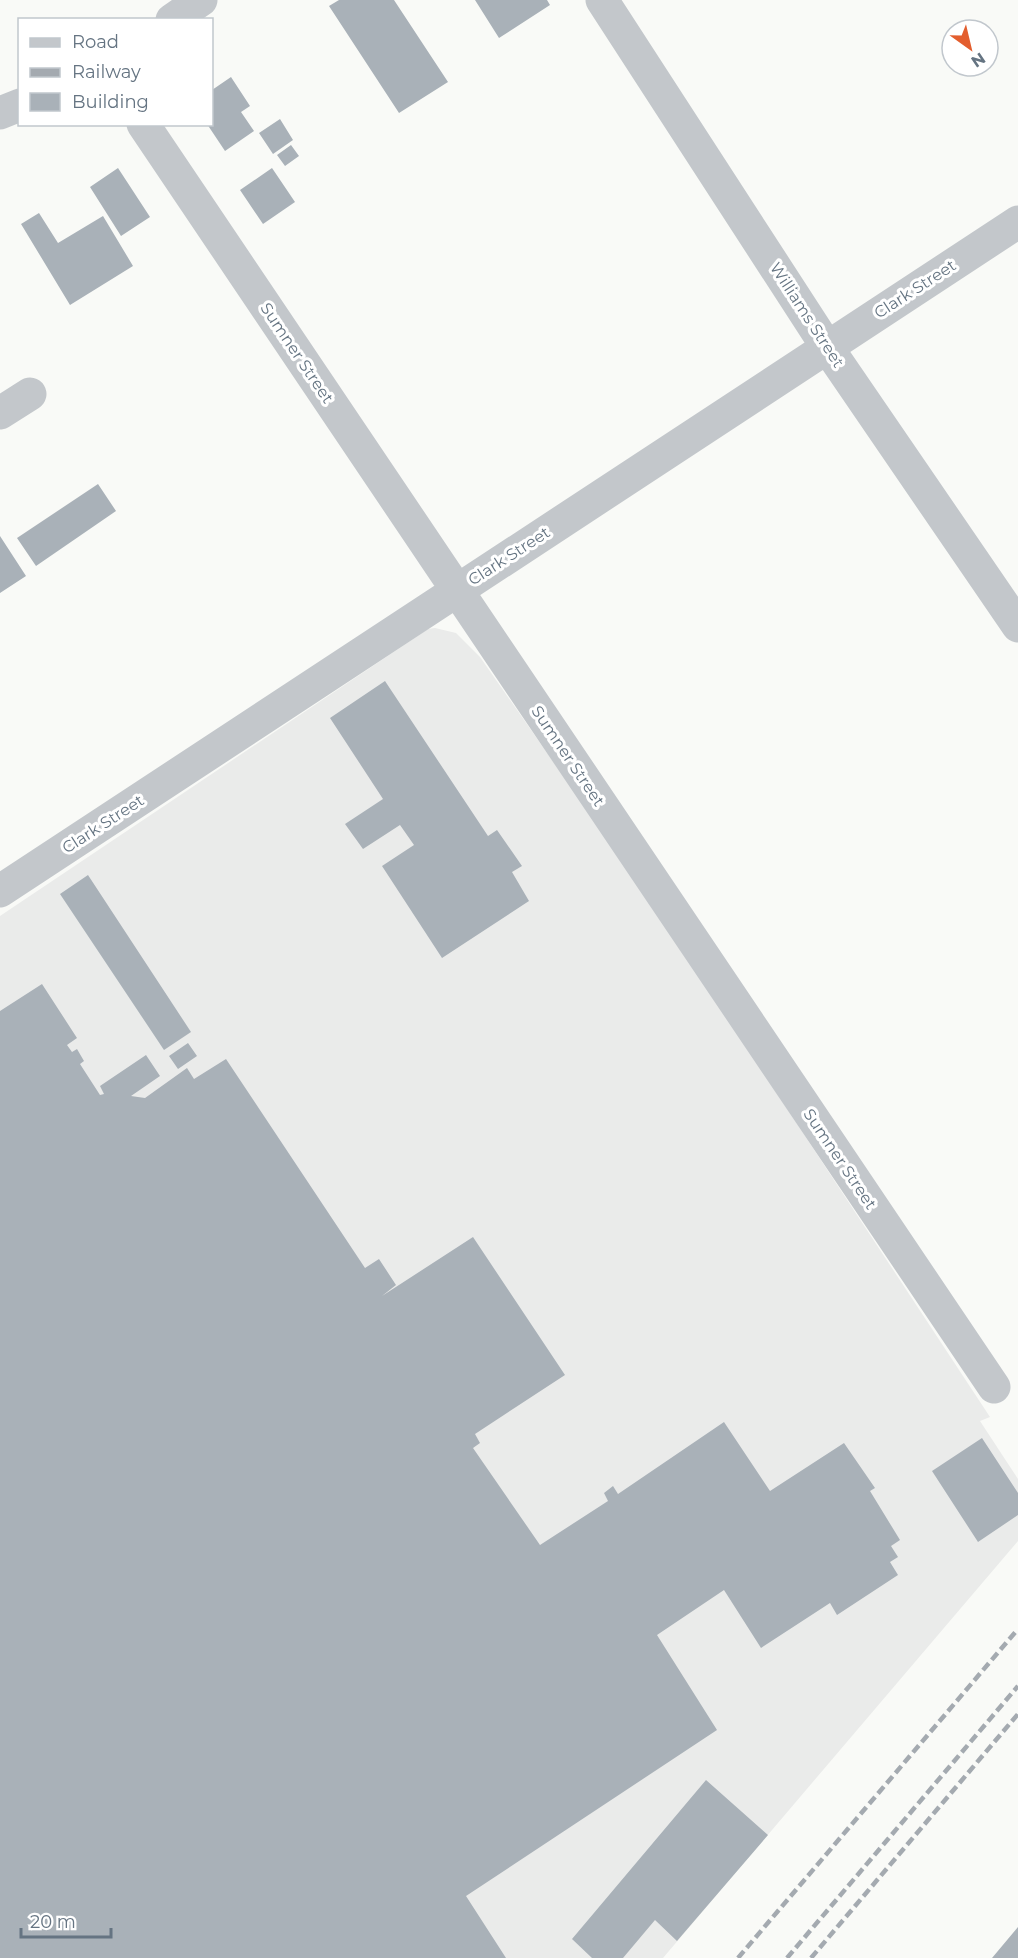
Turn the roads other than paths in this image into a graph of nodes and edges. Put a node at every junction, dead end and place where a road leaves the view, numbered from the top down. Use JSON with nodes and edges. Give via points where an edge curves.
{"nodes":[{"id":1,"x":201,"y":0,"type":"edge"},
{"id":2,"x":602,"y":0,"type":"edge"},
{"id":3,"x":175,"y":18,"type":"edge"},
{"id":4,"x":18,"y":106,"type":"edge"},
{"id":5,"x":0,"y":113,"type":"edge"},
{"id":6,"x":144,"y":126,"type":"edge"},
{"id":7,"x":1018,"y":222,"type":"edge"},
{"id":8,"x":827,"y":347,"type":"junction"},
{"id":9,"x":30,"y":394,"type":"dead end"},
{"id":10,"x":0,"y":413,"type":"edge"},
{"id":11,"x":457,"y":590,"type":"junction"},
{"id":12,"x":1018,"y":626,"type":"edge"},
{"id":13,"x":0,"y":891,"type":"edge"},
{"id":14,"x":993,"y":1387,"type":"dead end"}],
"edges":[{"from":1,"to":3,"type":"street"},
{"from":2,"to":8,"type":"street","name":"Williams Street"},
{"from":4,"to":5,"type":"street"},
{"from":6,"to":11,"type":"street","name":"Sumner Street"},
{"from":7,"to":8,"type":"street","name":"Clark Street"},
{"from":8,"to":11,"type":"street","name":"Clark Street"},
{"from":8,"to":12,"type":"street","name":"Williams Street"},
{"from":9,"to":10,"type":"street"},
{"from":11,"to":13,"type":"street","name":"Clark Street"},
{"from":11,"to":14,"type":"street","name":"Sumner Street"}]}
